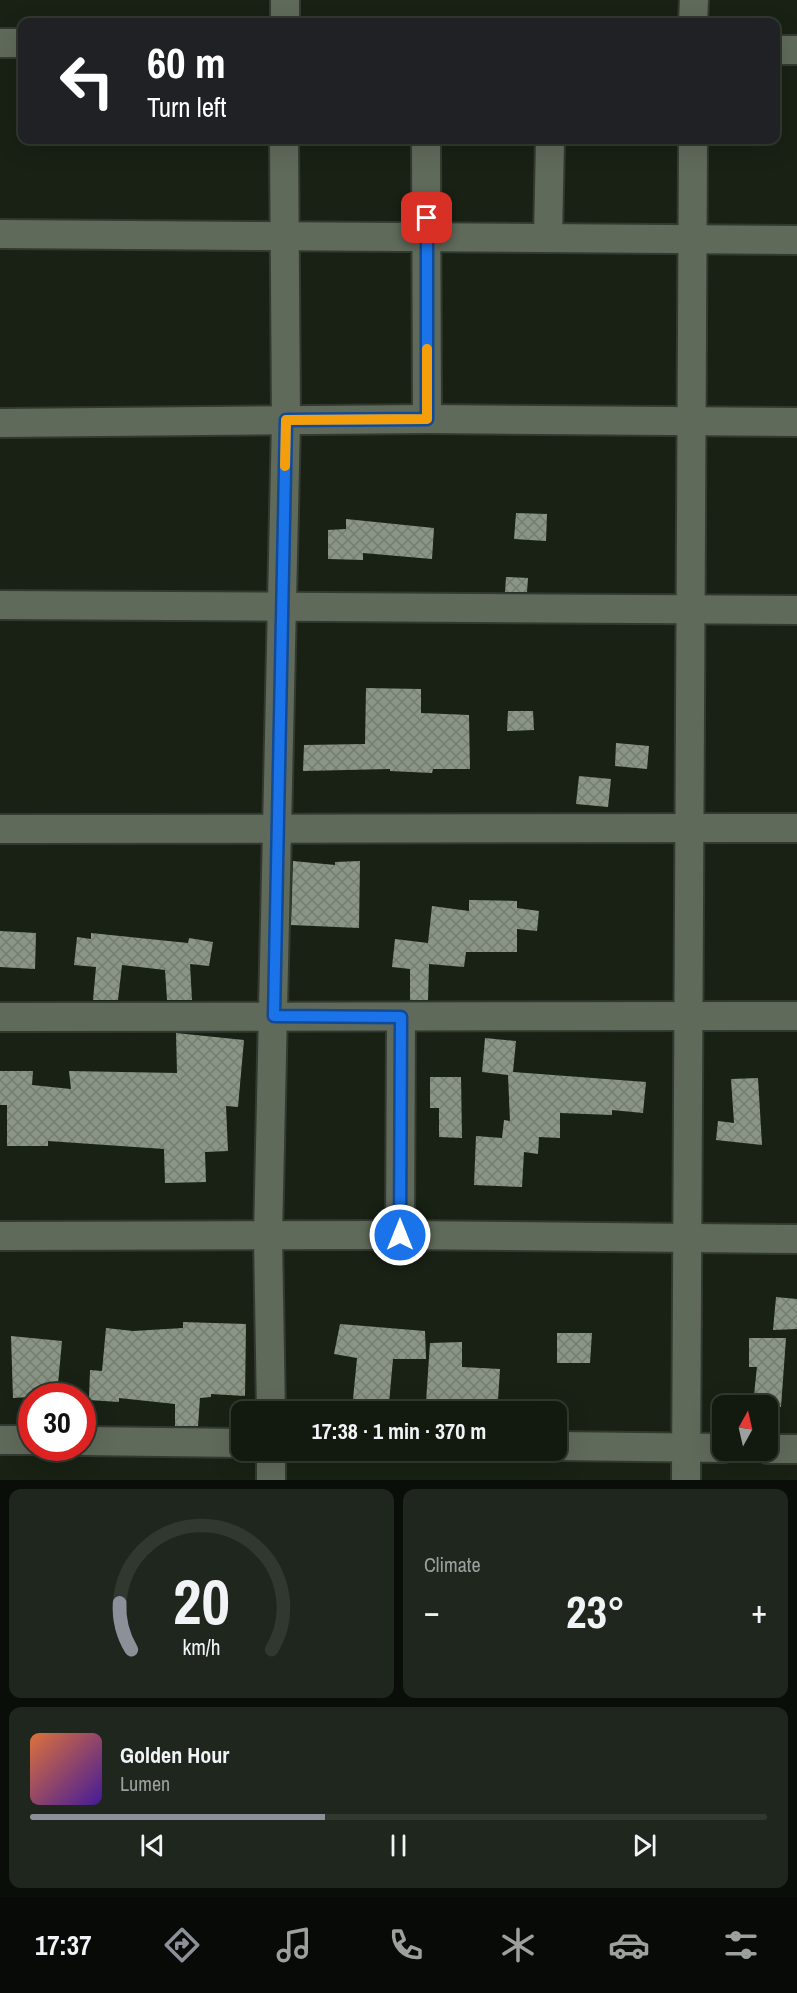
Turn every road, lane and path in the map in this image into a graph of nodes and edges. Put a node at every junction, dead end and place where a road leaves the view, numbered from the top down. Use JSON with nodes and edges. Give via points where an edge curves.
{"nodes":[{"id":1,"x":285,"y":0,"type":"edge"},
{"id":2,"x":694,"y":0,"type":"edge"},
{"id":3,"x":285,"y":18,"type":"edge"},
{"id":4,"x":693,"y":18,"type":"edge"},
{"id":5,"x":0,"y":43,"type":"edge"},
{"id":6,"x":18,"y":43,"type":"edge"},
{"id":7,"x":780,"y":50,"type":"edge"},
{"id":8,"x":797,"y":50,"type":"edge"},
{"id":9,"x":284,"y":144,"type":"edge"},
{"id":10,"x":426,"y":144,"type":"edge"},
{"id":11,"x":550,"y":144,"type":"edge"},
{"id":12,"x":693,"y":144,"type":"edge"},
{"id":13,"x":0,"y":234,"type":"edge"},
{"id":14,"x":283,"y":236,"type":"junction"},
{"id":15,"x":427,"y":237,"type":"junction"},
{"id":16,"x":549,"y":238,"type":"junction"},
{"id":17,"x":693,"y":238,"type":"junction"},
{"id":18,"x":797,"y":240,"type":"edge"},
{"id":19,"x":427,"y":419,"type":"junction"},
{"id":20,"x":286,"y":420,"type":"junction"},
{"id":21,"x":693,"y":422,"type":"junction"},
{"id":22,"x":797,"y":422,"type":"edge"},
{"id":23,"x":0,"y":423,"type":"edge"},
{"id":24,"x":0,"y":605,"type":"edge"},
{"id":25,"x":281,"y":607,"type":"junction"},
{"id":26,"x":692,"y":608,"type":"junction"},
{"id":27,"x":797,"y":610,"type":"edge"},
{"id":28,"x":690,"y":827,"type":"junction"},
{"id":29,"x":797,"y":828,"type":"edge"},
{"id":30,"x":0,"y":829,"type":"edge"},
{"id":31,"x":277,"y":829,"type":"junction"},
{"id":32,"x":688,"y":1015,"type":"junction"},
{"id":33,"x":274,"y":1016,"type":"junction"},
{"id":34,"x":797,"y":1016,"type":"edge"},
{"id":35,"x":0,"y":1017,"type":"edge"},
{"id":36,"x":401,"y":1017,"type":"junction"},
{"id":37,"x":400,"y":1235,"type":"junction"},
{"id":38,"x":0,"y":1236,"type":"edge"},
{"id":39,"x":268,"y":1236,"type":"junction"},
{"id":40,"x":797,"y":1239,"type":"edge"},
{"id":41,"x":686,"y":1240,"type":"junction"},
{"id":42,"x":271,"y":1401,"type":"edge"},
{"id":43,"x":0,"y":1440,"type":"edge"},
{"id":44,"x":18,"y":1440,"type":"edge"},
{"id":45,"x":96,"y":1441,"type":"edge"},
{"id":46,"x":231,"y":1443,"type":"edge"},
{"id":47,"x":567,"y":1446,"type":"edge"},
{"id":48,"x":687,"y":1448,"type":"junction"},
{"id":49,"x":712,"y":1448,"type":"edge"},
{"id":50,"x":778,"y":1449,"type":"edge"},
{"id":51,"x":797,"y":1449,"type":"edge"},
{"id":52,"x":271,"y":1461,"type":"edge"},
{"id":53,"x":271,"y":1480,"type":"edge"},
{"id":54,"x":686,"y":1480,"type":"edge"}],
"edges":[{"from":1,"to":3,"type":"street"},
{"from":2,"to":4,"type":"street"},
{"from":5,"to":6,"type":"street"},
{"from":7,"to":8,"type":"street"},
{"from":9,"to":14,"type":"street"},
{"from":10,"to":15,"type":"street"},
{"from":11,"to":16,"type":"street"},
{"from":12,"to":17,"type":"street"},
{"from":13,"to":14,"type":"street"},
{"from":14,"to":15,"type":"street"},
{"from":14,"to":20,"type":"street"},
{"from":15,"to":16,"type":"street"},
{"from":15,"to":19,"type":"street"},
{"from":16,"to":17,"type":"street"},
{"from":17,"to":18,"type":"street"},
{"from":17,"to":21,"type":"street"},
{"from":19,"to":20,"type":"street"},
{"from":19,"to":21,"type":"street"},
{"from":20,"to":23,"type":"street"},
{"from":20,"to":25,"type":"street"},
{"from":21,"to":22,"type":"street"},
{"from":21,"to":26,"type":"street"},
{"from":24,"to":25,"type":"street"},
{"from":25,"to":26,"type":"street"},
{"from":25,"to":31,"type":"street"},
{"from":26,"to":27,"type":"street"},
{"from":26,"to":28,"type":"street"},
{"from":28,"to":29,"type":"street"},
{"from":28,"to":31,"type":"street"},
{"from":28,"to":32,"type":"street"},
{"from":30,"to":31,"type":"street"},
{"from":31,"to":33,"type":"street"},
{"from":32,"to":34,"type":"street"},
{"from":32,"to":36,"type":"street"},
{"from":32,"to":41,"type":"street"},
{"from":33,"to":35,"type":"street"},
{"from":33,"to":36,"type":"street"},
{"from":33,"to":39,"type":"street"},
{"from":36,"to":37,"type":"street"},
{"from":37,"to":39,"type":"street"},
{"from":37,"to":41,"type":"street"},
{"from":38,"to":39,"type":"street"},
{"from":39,"to":42,"type":"street"},
{"from":40,"to":41,"type":"street"},
{"from":41,"to":48,"type":"street"},
{"from":43,"to":44,"type":"street"},
{"from":45,"to":46,"type":"street"},
{"from":47,"to":48,"type":"street"},
{"from":48,"to":49,"type":"street"},
{"from":48,"to":54,"type":"street"},
{"from":50,"to":51,"type":"street"},
{"from":52,"to":53,"type":"street"}]}
